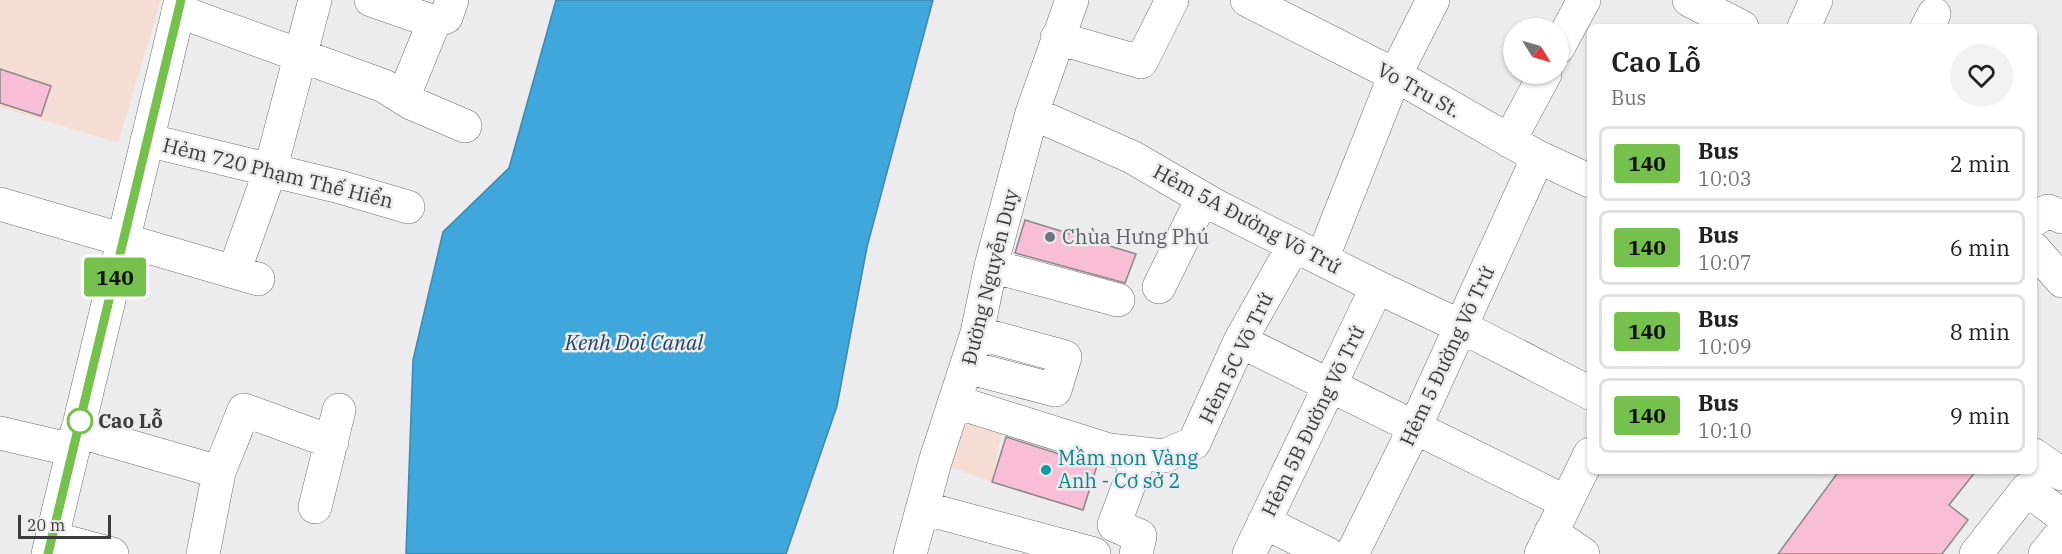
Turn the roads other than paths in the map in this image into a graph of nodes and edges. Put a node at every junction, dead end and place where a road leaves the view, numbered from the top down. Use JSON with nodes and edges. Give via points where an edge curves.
{"nodes":[{"id":1,"x":315,"y":0,"type":"edge"},
{"id":2,"x":371,"y":0,"type":"edge"},
{"id":3,"x":1072,"y":0,"type":"edge"},
{"id":4,"x":1172,"y":0,"type":"edge"},
{"id":5,"x":1247,"y":0,"type":"edge"},
{"id":6,"x":1433,"y":0,"type":"edge"},
{"id":7,"x":1584,"y":0,"type":"edge"},
{"id":8,"x":1689,"y":0,"type":"edge"},
{"id":9,"x":180,"y":5,"type":"edge"},
{"id":10,"x":443,"y":11,"type":"edge"},
{"id":11,"x":1736,"y":24,"type":"edge"},
{"id":12,"x":1569,"y":28,"type":"edge"},
{"id":13,"x":1057,"y":38,"type":"junction"},
{"id":14,"x":300,"y":55,"type":"junction"},
{"id":15,"x":1395,"y":75,"type":"junction"},
{"id":16,"x":1540,"y":84,"type":"edge"},
{"id":17,"x":404,"y":98,"type":"junction"},
{"id":18,"x":1032,"y":113,"type":"junction"},
{"id":19,"x":465,"y":126,"type":"dead end"},
{"id":20,"x":147,"y":140,"type":"junction"},
{"id":21,"x":1509,"y":141,"type":"junction"},
{"id":22,"x":1538,"y":157,"type":"junction"},
{"id":23,"x":270,"y":171,"type":"junction"},
{"id":24,"x":1587,"y":180,"type":"edge"},
{"id":25,"x":1202,"y":199,"type":"junction"},
{"id":26,"x":0,"y":204,"type":"edge"},
{"id":27,"x":408,"y":207,"type":"dead end"},
{"id":28,"x":2062,"y":217,"type":"edge"},
{"id":29,"x":2037,"y":218,"type":"edge"},
{"id":30,"x":123,"y":240,"type":"junction"},
{"id":31,"x":1308,"y":252,"type":"junction"},
{"id":32,"x":2037,"y":252,"type":"edge"},
{"id":33,"x":991,"y":266,"type":"junction"},
{"id":34,"x":2062,"y":281,"type":"edge"},
{"id":35,"x":1159,"y":287,"type":"dead end"},
{"id":36,"x":1377,"y":287,"type":"junction"},
{"id":37,"x":1118,"y":300,"type":"dead end"},
{"id":38,"x":1460,"y":326,"type":"junction"},
{"id":39,"x":977,"y":333,"type":"junction"},
{"id":40,"x":1240,"y":341,"type":"junction"},
{"id":41,"x":967,"y":367,"type":"junction"},
{"id":42,"x":1330,"y":386,"type":"junction"},
{"id":43,"x":1587,"y":391,"type":"edge"},
{"id":44,"x":956,"y":402,"type":"junction"},
{"id":45,"x":339,"y":410,"type":"dead end"},
{"id":46,"x":1415,"y":427,"type":"junction"},
{"id":47,"x":0,"y":433,"type":"edge"},
{"id":48,"x":75,"y":441,"type":"junction"},
{"id":49,"x":333,"y":442,"type":"junction"},
{"id":50,"x":1140,"y":455,"type":"junction"},
{"id":51,"x":2037,"y":457,"type":"edge"},
{"id":52,"x":1587,"y":460,"type":"edge"},
{"id":53,"x":219,"y":472,"type":"junction"},
{"id":54,"x":2062,"y":474,"type":"edge"},
{"id":55,"x":1566,"y":502,"type":"junction"},
{"id":56,"x":315,"y":507,"type":"dead end"},
{"id":57,"x":923,"y":508,"type":"junction"},
{"id":58,"x":2062,"y":516,"type":"edge"},
{"id":59,"x":1264,"y":522,"type":"junction"},
{"id":60,"x":2062,"y":533,"type":"edge"},
{"id":61,"x":1546,"y":543,"type":"edge"},
{"id":62,"x":50,"y":546,"type":"edge"},
{"id":63,"x":112,"y":554,"type":"edge"},
{"id":64,"x":203,"y":554,"type":"edge"},
{"id":65,"x":910,"y":554,"type":"edge"},
{"id":66,"x":1094,"y":554,"type":"edge"},
{"id":67,"x":1136,"y":554,"type":"edge"},
{"id":68,"x":1249,"y":554,"type":"edge"},
{"id":69,"x":1328,"y":554,"type":"edge"},
{"id":70,"x":1352,"y":554,"type":"edge"},
{"id":71,"x":1583,"y":554,"type":"edge"},
{"id":72,"x":1976,"y":554,"type":"edge"},
{"id":73,"x":2045,"y":554,"type":"edge"}],
"edges":[{"from":1,"to":14,"type":"street"},
{"from":2,"to":10,"type":"street"},
{"from":3,"to":13,"type":"street","name":"Đường Nguyễn Duy"},
{"from":4,"to":13,"type":"street","via":[[1142,62]]},
{"from":5,"to":15,"type":"street","name":"Vo Tru St."},
{"from":6,"to":15,"type":"street","name":"Hẻm 5C Võ Trứ"},
{"from":7,"to":12,"type":"street"},
{"from":8,"to":11,"type":"street"},
{"from":9,"to":14,"type":"street"},
{"from":9,"to":20,"type":"street"},
{"from":10,"to":17,"type":"street"},
{"from":13,"to":18,"type":"street","name":"Đường Nguyễn Duy"},
{"from":14,"to":17,"type":"street","via":[[384,86]]},
{"from":14,"to":23,"type":"street"},
{"from":15,"to":21,"type":"street","name":"Vo Tru St."},
{"from":15,"to":31,"type":"street","name":"Hẻm 5C Võ Trứ"},
{"from":16,"to":21,"type":"street"},
{"from":17,"to":19,"type":"street"},
{"from":18,"to":25,"type":"street","name":"Hẻm 5A Đường Võ Trứ","via":[[1132,157]]},
{"from":18,"to":33,"type":"street","name":"Đường Nguyễn Duy"},
{"from":20,"to":23,"type":"street","name":"Hẻm 720 Phạm Thế Hiển"},
{"from":20,"to":30,"type":"street"},
{"from":21,"to":22,"type":"street","name":"Vo Tru St."},
{"from":22,"to":24,"type":"street","name":"Vo Tru St."},
{"from":22,"to":38,"type":"street","name":"Hẻm 5 Đường Võ Trứ"},
{"from":23,"to":27,"type":"street","name":"Hẻm 720 Phạm Thế Hiển"},
{"from":23,"to":30,"type":"street","via":[[246,275]]},
{"from":25,"to":31,"type":"street","name":"Hẻm 5A Đường Võ Trứ"},
{"from":25,"to":35,"type":"street"},
{"from":26,"to":30,"type":"street"},
{"from":28,"to":29,"type":"street","via":[[2048,212]]},
{"from":30,"to":48,"type":"street"},
{"from":31,"to":36,"type":"street","name":"Hẻm 5A Đường Võ Trứ"},
{"from":31,"to":40,"type":"street","name":"Hẻm 5C Võ Trứ"},
{"from":32,"to":34,"type":"street"},
{"from":33,"to":37,"type":"street"},
{"from":33,"to":39,"type":"street","name":"Đường Nguyễn Duy"},
{"from":36,"to":38,"type":"street","name":"Hẻm 5A Đường Võ Trứ"},
{"from":36,"to":42,"type":"street","name":"Hẻm 5B Đường Võ Trứ"},
{"from":38,"to":43,"type":"street","name":"Hẻm 5A Đường Võ Trứ"},
{"from":38,"to":46,"type":"street","name":"Hẻm 5 Đường Võ Trứ"},
{"from":39,"to":41,"type":"street","name":"Đường Nguyễn Duy"},
{"from":39,"to":41,"type":"street","via":[[1065,357],[1055,390]]},
{"from":40,"to":42,"type":"street"},
{"from":40,"to":50,"type":"street","name":"Hẻm 5C Võ Trứ","via":[[1194,443],[1164,456]]},
{"from":41,"to":44,"type":"street","name":"Đường Nguyễn Duy"},
{"from":42,"to":46,"type":"street"},
{"from":42,"to":59,"type":"street","name":"Hẻm 5B Đường Võ Trứ"},
{"from":44,"to":50,"type":"street","name":"Hẻm 5C Võ Trứ","via":[[1102,448]]},
{"from":44,"to":57,"type":"street","name":"Đường Nguyễn Duy","via":[[934,462]]},
{"from":45,"to":49,"type":"street"},
{"from":46,"to":55,"type":"street"},
{"from":46,"to":70,"type":"street","name":"Hẻm 5 Đường Võ Trứ"},
{"from":47,"to":48,"type":"street"},
{"from":48,"to":53,"type":"street"},
{"from":48,"to":62,"type":"street"},
{"from":49,"to":53,"type":"street","via":[[244,410]]},
{"from":49,"to":56,"type":"street"},
{"from":50,"to":67,"type":"street","via":[[1114,525],[1140,537]]},
{"from":51,"to":54,"type":"street"},
{"from":52,"to":55,"type":"street"},
{"from":53,"to":64,"type":"street"},
{"from":55,"to":61,"type":"street"},
{"from":57,"to":65,"type":"street","name":"Đường Nguyễn Duy"},
{"from":57,"to":66,"type":"street"},
{"from":58,"to":72,"type":"street","via":[[2027,489]]},
{"from":59,"to":68,"type":"street","name":"Hẻm 5B Đường Võ Trứ"},
{"from":59,"to":69,"type":"street"},
{"from":60,"to":73,"type":"street"},
{"from":61,"to":71,"type":"street"},
{"from":62,"to":63,"type":"street"}]}
